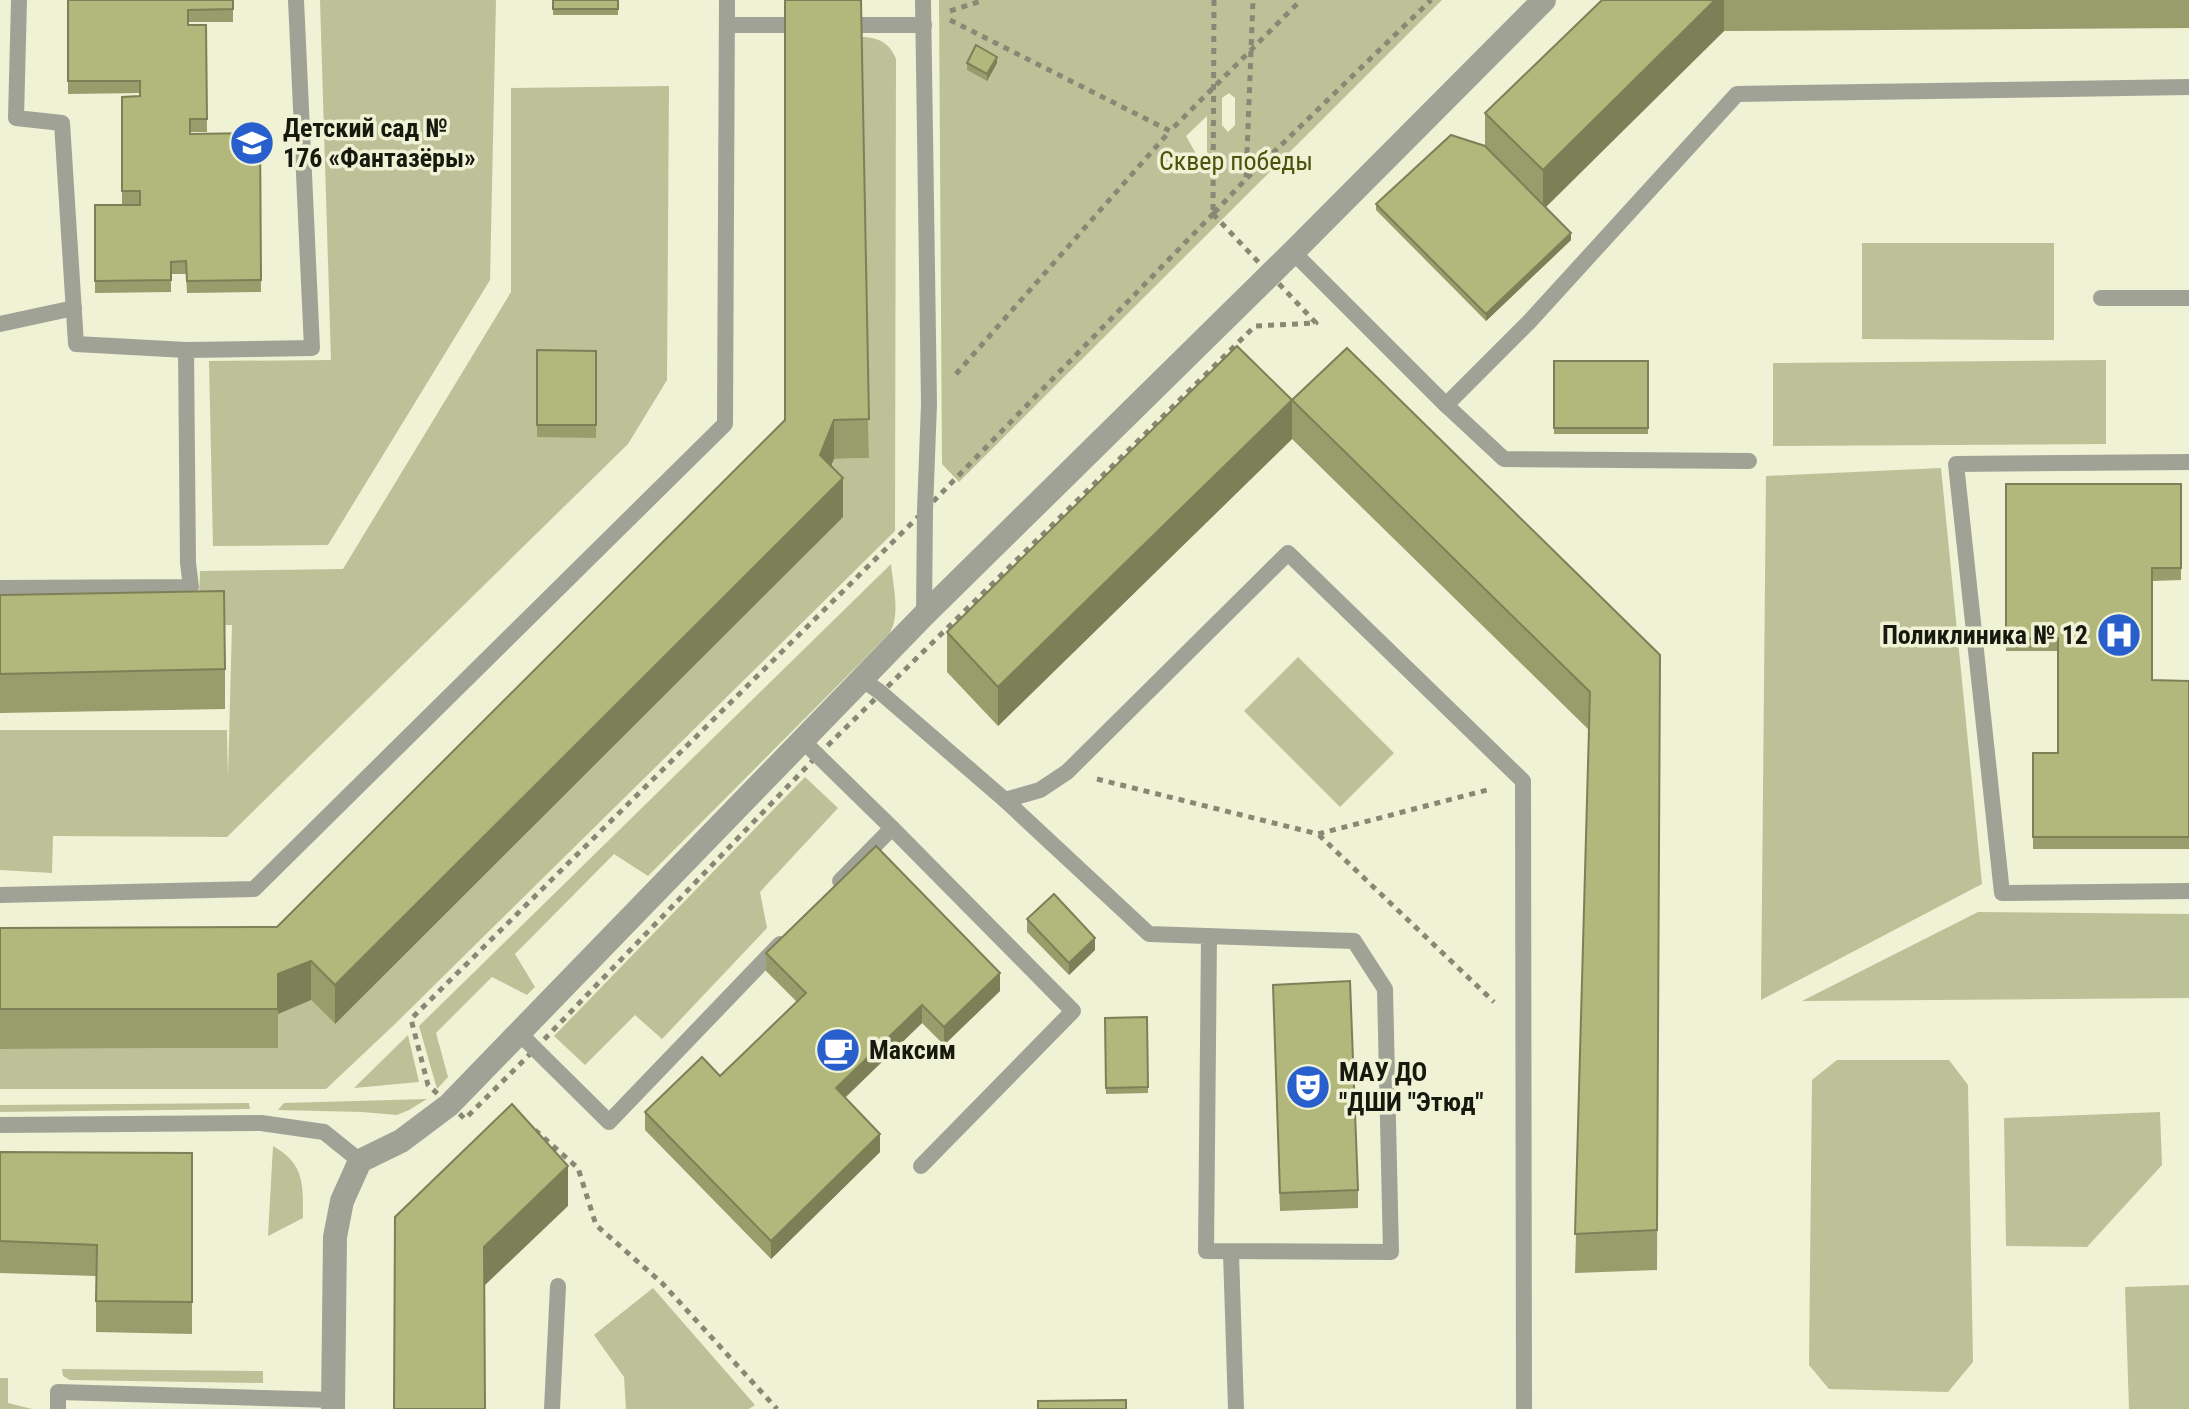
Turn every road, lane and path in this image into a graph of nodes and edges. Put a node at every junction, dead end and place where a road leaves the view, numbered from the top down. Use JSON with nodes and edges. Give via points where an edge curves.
{"nodes":[{"id":1,"x":19,"y":0,"type":"edge"},
{"id":2,"x":296,"y":0,"type":"edge"},
{"id":3,"x":727,"y":0,"type":"edge"},
{"id":4,"x":923,"y":0,"type":"edge"},
{"id":5,"x":984,"y":0,"type":"edge"},
{"id":6,"x":1214,"y":0,"type":"edge"},
{"id":7,"x":1253,"y":0,"type":"edge"},
{"id":8,"x":1301,"y":0,"type":"edge"},
{"id":9,"x":1431,"y":0,"type":"edge"},
{"id":10,"x":1544,"y":0,"type":"edge"},
{"id":11,"x":727,"y":25,"type":"junction"},
{"id":12,"x":785,"y":25,"type":"edge"},
{"id":13,"x":861,"y":25,"type":"edge"},
{"id":14,"x":924,"y":25,"type":"junction"},
{"id":15,"x":1252,"y":50,"type":"junction"},
{"id":16,"x":1213,"y":86,"type":"junction"},
{"id":17,"x":2189,"y":87,"type":"edge"},
{"id":18,"x":1170,"y":131,"type":"junction"},
{"id":19,"x":1246,"y":179,"type":"junction"},
{"id":20,"x":1293,"y":252,"type":"junction"},
{"id":21,"x":2101,"y":298,"type":"dead end"},
{"id":22,"x":2189,"y":298,"type":"edge"},
{"id":23,"x":74,"y":308,"type":"junction"},
{"id":24,"x":0,"y":324,"type":"edge"},
{"id":25,"x":186,"y":350,"type":"junction"},
{"id":26,"x":929,"y":404,"type":"junction"},
{"id":27,"x":1446,"y":405,"type":"junction"},
{"id":28,"x":1749,"y":461,"type":"dead end"},
{"id":29,"x":2189,"y":462,"type":"edge"},
{"id":30,"x":0,"y":588,"type":"edge"},
{"id":31,"x":924,"y":615,"type":"junction"},
{"id":32,"x":863,"y":680,"type":"junction"},
{"id":33,"x":803,"y":741,"type":"junction"},
{"id":34,"x":1067,"y":772,"type":"junction"},
{"id":35,"x":1523,"y":781,"type":"junction"},
{"id":36,"x":1005,"y":800,"type":"junction"},
{"id":37,"x":892,"y":828,"type":"junction"},
{"id":38,"x":1318,"y":834,"type":"junction"},
{"id":39,"x":2189,"y":891,"type":"edge"},
{"id":40,"x":0,"y":895,"type":"edge"},
{"id":41,"x":827,"y":895,"type":"edge"},
{"id":42,"x":795,"y":928,"type":"edge"},
{"id":43,"x":1209,"y":936,"type":"junction"},
{"id":44,"x":1523,"y":1029,"type":"junction"},
{"id":45,"x":518,"y":1032,"type":"junction"},
{"id":46,"x":492,"y":1092,"type":"dead end"},
{"id":47,"x":503,"y":1101,"type":"dead end"},
{"id":48,"x":524,"y":1120,"type":"edge"},
{"id":49,"x":0,"y":1125,"type":"edge"},
{"id":50,"x":360,"y":1161,"type":"junction"},
{"id":51,"x":921,"y":1166,"type":"dead end"},
{"id":52,"x":1231,"y":1253,"type":"junction"},
{"id":53,"x":558,"y":1286,"type":"dead end"},
{"id":54,"x":333,"y":1405,"type":"edge"},
{"id":55,"x":58,"y":1409,"type":"edge"},
{"id":56,"x":552,"y":1409,"type":"edge"},
{"id":57,"x":777,"y":1409,"type":"edge"},
{"id":58,"x":1236,"y":1409,"type":"edge"},
{"id":59,"x":1524,"y":1409,"type":"edge"}],
"edges":[{"from":1,"to":23,"type":"lane","via":[[16,118],[62,123]]},
{"from":2,"to":25,"type":"lane","via":[[312,348]]},
{"from":3,"to":11,"type":"lane"},
{"from":4,"to":14,"type":"lane"},
{"from":5,"to":18,"type":"path","via":[[938,14]]},
{"from":6,"to":16,"type":"path"},
{"from":7,"to":15,"type":"path"},
{"from":8,"to":15,"type":"path"},
{"from":9,"to":19,"type":"path"},
{"from":10,"to":20,"type":"street"},
{"from":11,"to":12,"type":"lane"},
{"from":11,"to":40,"type":"lane","via":[[725,424],[254,889]]},
{"from":13,"to":14,"type":"lane"},
{"from":14,"to":26,"type":"lane"},
{"from":15,"to":16,"type":"path"},
{"from":15,"to":19,"type":"path"},
{"from":16,"to":18,"type":"path"},
{"from":16,"to":19,"type":"path","via":[[1213,214]]},
{"from":17,"to":27,"type":"lane","via":[[1737,94]]},
{"from":18,"to":26,"type":"path"},
{"from":20,"to":27,"type":"lane"},
{"from":20,"to":31,"type":"street"},
{"from":21,"to":22,"type":"lane"},
{"from":23,"to":24,"type":"lane"},
{"from":23,"to":25,"type":"lane","via":[[76,344]]},
{"from":25,"to":30,"type":"lane","via":[[191,587]]},
{"from":26,"to":31,"type":"lane"},
{"from":27,"to":28,"type":"lane","via":[[1504,459]]},
{"from":29,"to":39,"type":"lane","via":[[1956,464],[2002,893]]},
{"from":31,"to":32,"type":"street"},
{"from":32,"to":33,"type":"street"},
{"from":32,"to":36,"type":"lane"},
{"from":33,"to":37,"type":"lane"},
{"from":33,"to":45,"type":"street"},
{"from":34,"to":35,"type":"lane","via":[[1288,553]]},
{"from":34,"to":36,"type":"lane","via":[[1040,790]]},
{"from":34,"to":38,"type":"path"},
{"from":35,"to":38,"type":"path"},
{"from":35,"to":44,"type":"lane"},
{"from":36,"to":43,"type":"lane","via":[[1149,934]]},
{"from":37,"to":41,"type":"lane"},
{"from":37,"to":51,"type":"lane","via":[[1073,1011]]},
{"from":38,"to":44,"type":"path"},
{"from":42,"to":45,"type":"lane","via":[[609,1122]]},
{"from":43,"to":52,"type":"lane","via":[[1206,1251]]},
{"from":43,"to":52,"type":"lane","via":[[1354,941],[1385,989],[1391,1252]]},
{"from":44,"to":59,"type":"lane"},
{"from":45,"to":50,"type":"street","via":[[449,1105],[401,1141]]},
{"from":46,"to":47,"type":"path"},
{"from":48,"to":57,"type":"path","via":[[578,1168],[596,1225],[662,1283]]},
{"from":49,"to":50,"type":"lane","via":[[261,1123],[324,1132]]},
{"from":50,"to":54,"type":"street","via":[[342,1201],[335,1237]]},
{"from":52,"to":58,"type":"lane"},
{"from":53,"to":56,"type":"lane"},
{"from":54,"to":55,"type":"lane","via":[[58,1392]]}]}
